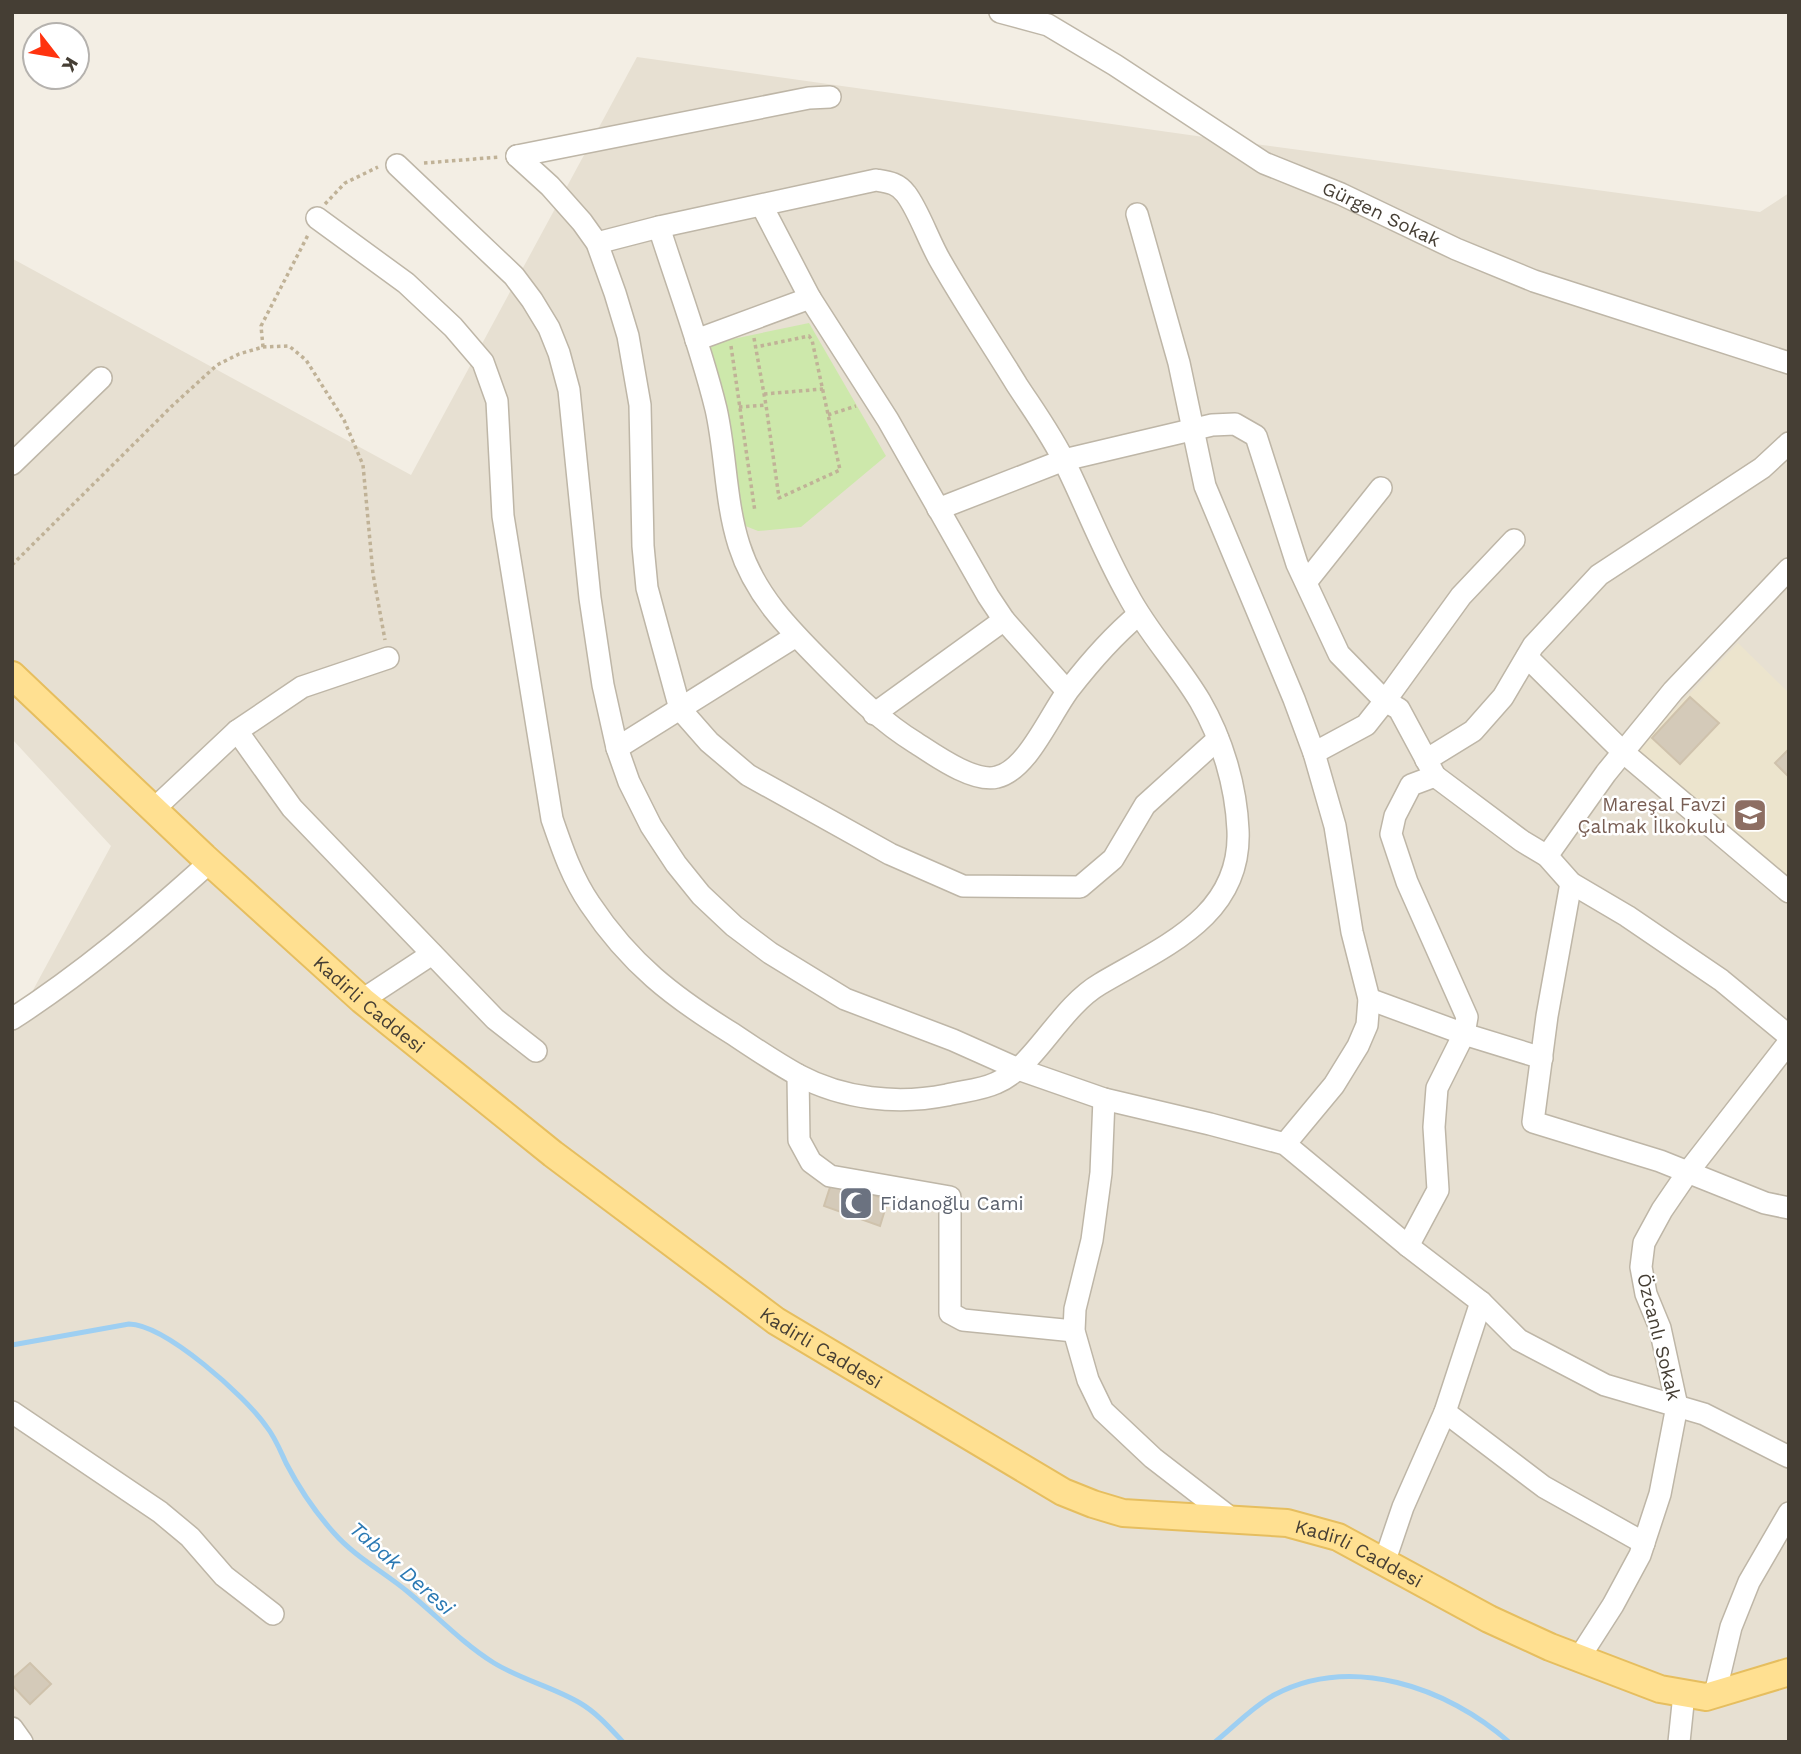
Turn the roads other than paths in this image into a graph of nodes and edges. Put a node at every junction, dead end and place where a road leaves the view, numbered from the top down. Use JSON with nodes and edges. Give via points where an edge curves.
{"nodes":[{"id":1,"x":1000,"y":12,"type":"edge"},
{"id":2,"x":830,"y":97,"type":"dead end"},
{"id":3,"x":397,"y":165,"type":"road end"},
{"id":4,"x":762,"y":206,"type":"junction"},
{"id":5,"x":1137,"y":214,"type":"dead end"},
{"id":6,"x":317,"y":218,"type":"road end"},
{"id":7,"x":659,"y":226,"type":"junction"},
{"id":8,"x":597,"y":243,"type":"junction"},
{"id":9,"x":810,"y":298,"type":"junction"},
{"id":10,"x":696,"y":340,"type":"junction"},
{"id":11,"x":1789,"y":363,"type":"edge"},
{"id":12,"x":101,"y":378,"type":"dead end"},
{"id":13,"x":1195,"y":429,"type":"junction"},
{"id":14,"x":1789,"y":443,"type":"edge"},
{"id":15,"x":1064,"y":460,"type":"junction"},
{"id":16,"x":12,"y":464,"type":"edge"},
{"id":17,"x":1381,"y":488,"type":"dead end"},
{"id":18,"x":938,"y":509,"type":"junction"},
{"id":19,"x":1514,"y":540,"type":"dead end"},
{"id":20,"x":1789,"y":569,"type":"edge"},
{"id":21,"x":1307,"y":581,"type":"junction"},
{"id":22,"x":1138,"y":615,"type":"junction"},
{"id":23,"x":1004,"y":620,"type":"junction"},
{"id":24,"x":796,"y":636,"type":"junction"},
{"id":25,"x":1527,"y":657,"type":"junction"},
{"id":26,"x":388,"y":658,"type":"road end"},
{"id":27,"x":12,"y":675,"type":"edge"},
{"id":28,"x":1067,"y":691,"type":"junction"},
{"id":29,"x":1385,"y":701,"type":"junction"},
{"id":30,"x":680,"y":709,"type":"junction"},
{"id":31,"x":874,"y":714,"type":"junction"},
{"id":32,"x":237,"y":731,"type":"junction"},
{"id":33,"x":1218,"y":739,"type":"junction"},
{"id":34,"x":617,"y":748,"type":"junction"},
{"id":35,"x":1623,"y":752,"type":"junction"},
{"id":36,"x":1314,"y":753,"type":"junction"},
{"id":37,"x":1430,"y":768,"type":"junction"},
{"id":38,"x":154,"y":809,"type":"junction"},
{"id":39,"x":1547,"y":856,"type":"junction"},
{"id":40,"x":210,"y":862,"type":"junction"},
{"id":41,"x":1571,"y":883,"type":"junction"},
{"id":42,"x":1789,"y":892,"type":"edge"},
{"id":43,"x":432,"y":954,"type":"junction"},
{"id":44,"x":1369,"y":999,"type":"junction"},
{"id":45,"x":362,"y":1000,"type":"junction"},
{"id":46,"x":12,"y":1019,"type":"edge"},
{"id":47,"x":1464,"y":1034,"type":"junction"},
{"id":48,"x":1789,"y":1036,"type":"edge"},
{"id":49,"x":1789,"y":1042,"type":"edge"},
{"id":50,"x":536,"y":1051,"type":"dead end"},
{"id":51,"x":1542,"y":1058,"type":"junction"},
{"id":52,"x":1018,"y":1069,"type":"junction"},
{"id":53,"x":798,"y":1075,"type":"junction"},
{"id":54,"x":1104,"y":1099,"type":"junction"},
{"id":55,"x":1285,"y":1144,"type":"junction"},
{"id":56,"x":1688,"y":1172,"type":"junction"},
{"id":57,"x":1789,"y":1208,"type":"edge"},
{"id":58,"x":1408,"y":1245,"type":"junction"},
{"id":59,"x":1481,"y":1302,"type":"junction"},
{"id":60,"x":1074,"y":1331,"type":"junction"},
{"id":61,"x":1677,"y":1406,"type":"junction"},
{"id":62,"x":12,"y":1412,"type":"edge"},
{"id":63,"x":1444,"y":1412,"type":"junction"},
{"id":64,"x":1789,"y":1457,"type":"edge"},
{"id":65,"x":1789,"y":1513,"type":"edge"},
{"id":66,"x":1232,"y":1519,"type":"junction"},
{"id":67,"x":1644,"y":1543,"type":"junction"},
{"id":68,"x":1384,"y":1563,"type":"junction"},
{"id":69,"x":273,"y":1614,"type":"dead end"},
{"id":70,"x":1579,"y":1658,"type":"junction"},
{"id":71,"x":1789,"y":1672,"type":"edge"},
{"id":72,"x":1684,"y":1694,"type":"junction"},
{"id":73,"x":1715,"y":1694,"type":"junction"},
{"id":74,"x":12,"y":1728,"type":"edge"},
{"id":75,"x":22,"y":1742,"type":"edge"},
{"id":76,"x":1679,"y":1742,"type":"edge"}],
"edges":[{"from":1,"to":11,"type":"street","name":"Gürgen Sokak","via":[[1048,25],[1264,163],[1456,249],[1534,281]]},
{"from":2,"to":8,"type":"street","via":[[517,156],[566,203]]},
{"from":3,"to":34,"type":"street","via":[[514,276],[538,310],[559,353],[569,390],[592,611]]},
{"from":4,"to":7,"type":"street"},
{"from":4,"to":9,"type":"street"},
{"from":4,"to":15,"type":"street","via":[[876,180],[892,183],[906,193],[939,260]]},
{"from":5,"to":13,"type":"street"},
{"from":6,"to":53,"type":"street","via":[[406,282],[483,362],[497,401],[503,516],[552,819],[587,901],[642,969],[677,998]]},
{"from":7,"to":8,"type":"street"},
{"from":7,"to":10,"type":"street"},
{"from":8,"to":30,"type":"street","via":[[628,336],[640,405],[647,588]]},
{"from":9,"to":10,"type":"street"},
{"from":9,"to":18,"type":"street"},
{"from":10,"to":24,"type":"street","via":[[716,410],[739,546],[765,601]]},
{"from":12,"to":16,"type":"street"},
{"from":13,"to":15,"type":"street"},
{"from":13,"to":21,"type":"street","via":[[1235,424],[1256,436],[1297,564]]},
{"from":13,"to":36,"type":"street","via":[[1205,485]]},
{"from":14,"to":25,"type":"street","via":[[1762,468],[1599,575]]},
{"from":15,"to":18,"type":"street"},
{"from":15,"to":22,"type":"street"},
{"from":17,"to":21,"type":"street"},
{"from":18,"to":23,"type":"street"},
{"from":19,"to":29,"type":"street","via":[[1461,596]]},
{"from":20,"to":35,"type":"street","via":[[1673,691]]},
{"from":21,"to":29,"type":"street","via":[[1339,654]]},
{"from":22,"to":28,"type":"street","via":[[1109,640]]},
{"from":22,"to":33,"type":"street","via":[[1199,699]]},
{"from":23,"to":28,"type":"street"},
{"from":23,"to":31,"type":"street"},
{"from":24,"to":30,"type":"street"},
{"from":24,"to":31,"type":"street"},
{"from":25,"to":35,"type":"street"},
{"from":25,"to":37,"type":"street","via":[[1503,697]]},
{"from":26,"to":32,"type":"street","via":[[302,687]]},
{"from":27,"to":38,"type":"main road","name":"Kadirli Caddesi"},
{"from":28,"to":31,"type":"street","via":[[1024,757],[1012,771],[998,777],[965,772]]},
{"from":29,"to":36,"type":"street","via":[[1366,725]]},
{"from":29,"to":37,"type":"street","via":[[1399,709]]},
{"from":30,"to":33,"type":"street","via":[[748,775],[890,854],[962,886],[1080,887],[1112,859],[1145,805]]},
{"from":30,"to":34,"type":"street"},
{"from":32,"to":38,"type":"street"},
{"from":32,"to":43,"type":"street","via":[[292,808]]},
{"from":33,"to":52,"type":"street","via":[[1230,772],[1238,829],[1231,879],[1218,903],[1198,924],[1088,991]]},
{"from":34,"to":52,"type":"street","via":[[650,826],[701,895],[734,926],[845,999]]},
{"from":35,"to":39,"type":"street"},
{"from":35,"to":42,"type":"street"},
{"from":36,"to":44,"type":"street","via":[[1335,826],[1352,932]]},
{"from":37,"to":39,"type":"street"},
{"from":37,"to":47,"type":"street","via":[[1411,785],[1391,834],[1407,882],[1467,1017]]},
{"from":38,"to":40,"type":"main road","name":"Kadirli Caddesi"},
{"from":39,"to":41,"type":"street"},
{"from":40,"to":45,"type":"main road","name":"Kadirli Caddesi"},
{"from":40,"to":46,"type":"street","via":[[67,982]]},
{"from":41,"to":48,"type":"street","via":[[1721,981]]},
{"from":41,"to":51,"type":"street"},
{"from":43,"to":45,"type":"street"},
{"from":43,"to":50,"type":"street","via":[[495,1019]]},
{"from":44,"to":47,"type":"street"},
{"from":44,"to":55,"type":"street","via":[[1367,1026],[1358,1046],[1334,1085]]},
{"from":45,"to":66,"type":"main road","name":"Kadirli Caddesi","via":[[552,1154],[714,1277],[841,1360],[1073,1496],[1123,1513]]},
{"from":47,"to":51,"type":"street"},
{"from":47,"to":58,"type":"street","via":[[1437,1088],[1438,1190]]},
{"from":49,"to":56,"type":"street","name":"Özcanlı Sokak"},
{"from":51,"to":56,"type":"street","via":[[1533,1122]]},
{"from":52,"to":53,"type":"street","via":[[991,1086],[894,1100],[830,1089]]},
{"from":52,"to":54,"type":"street"},
{"from":53,"to":60,"type":"street","via":[[799,1140],[811,1162],[830,1176],[950,1197],[950,1313],[963,1320]]},
{"from":54,"to":55,"type":"street"},
{"from":54,"to":60,"type":"street","via":[[1101,1173]]},
{"from":55,"to":58,"type":"street"},
{"from":56,"to":57,"type":"street"},
{"from":56,"to":61,"type":"street","name":"Özcanlı Sokak","via":[[1644,1243],[1641,1267]]},
{"from":58,"to":59,"type":"street"},
{"from":59,"to":61,"type":"street","via":[[1519,1340],[1605,1385]]},
{"from":59,"to":63,"type":"street"},
{"from":60,"to":66,"type":"street","via":[[1088,1381],[1103,1411],[1153,1458]]},
{"from":61,"to":64,"type":"street","via":[[1704,1414]]},
{"from":61,"to":67,"type":"street","name":"Özcanlı Sokak","via":[[1660,1494]]},
{"from":62,"to":69,"type":"street","via":[[160,1512],[190,1537],[224,1576]]},
{"from":63,"to":67,"type":"street","via":[[1544,1488]]},
{"from":63,"to":68,"type":"street"},
{"from":65,"to":73,"type":"street","via":[[1749,1582],[1731,1627]]},
{"from":66,"to":68,"type":"main road","name":"Kadirli Caddesi","via":[[1314,1529]]},
{"from":67,"to":70,"type":"street","name":"Özcanlı Sokak","via":[[1613,1605]]},
{"from":68,"to":70,"type":"main road","name":"Kadirli Caddesi","via":[[1479,1614]]},
{"from":70,"to":72,"type":"main road","name":"Kadirli Caddesi"},
{"from":71,"to":73,"type":"main road","name":"Kadirli Caddesi"},
{"from":72,"to":73,"type":"main road","name":"Kadirli Caddesi"},
{"from":72,"to":76,"type":"street"},
{"from":74,"to":75,"type":"street"}]}
